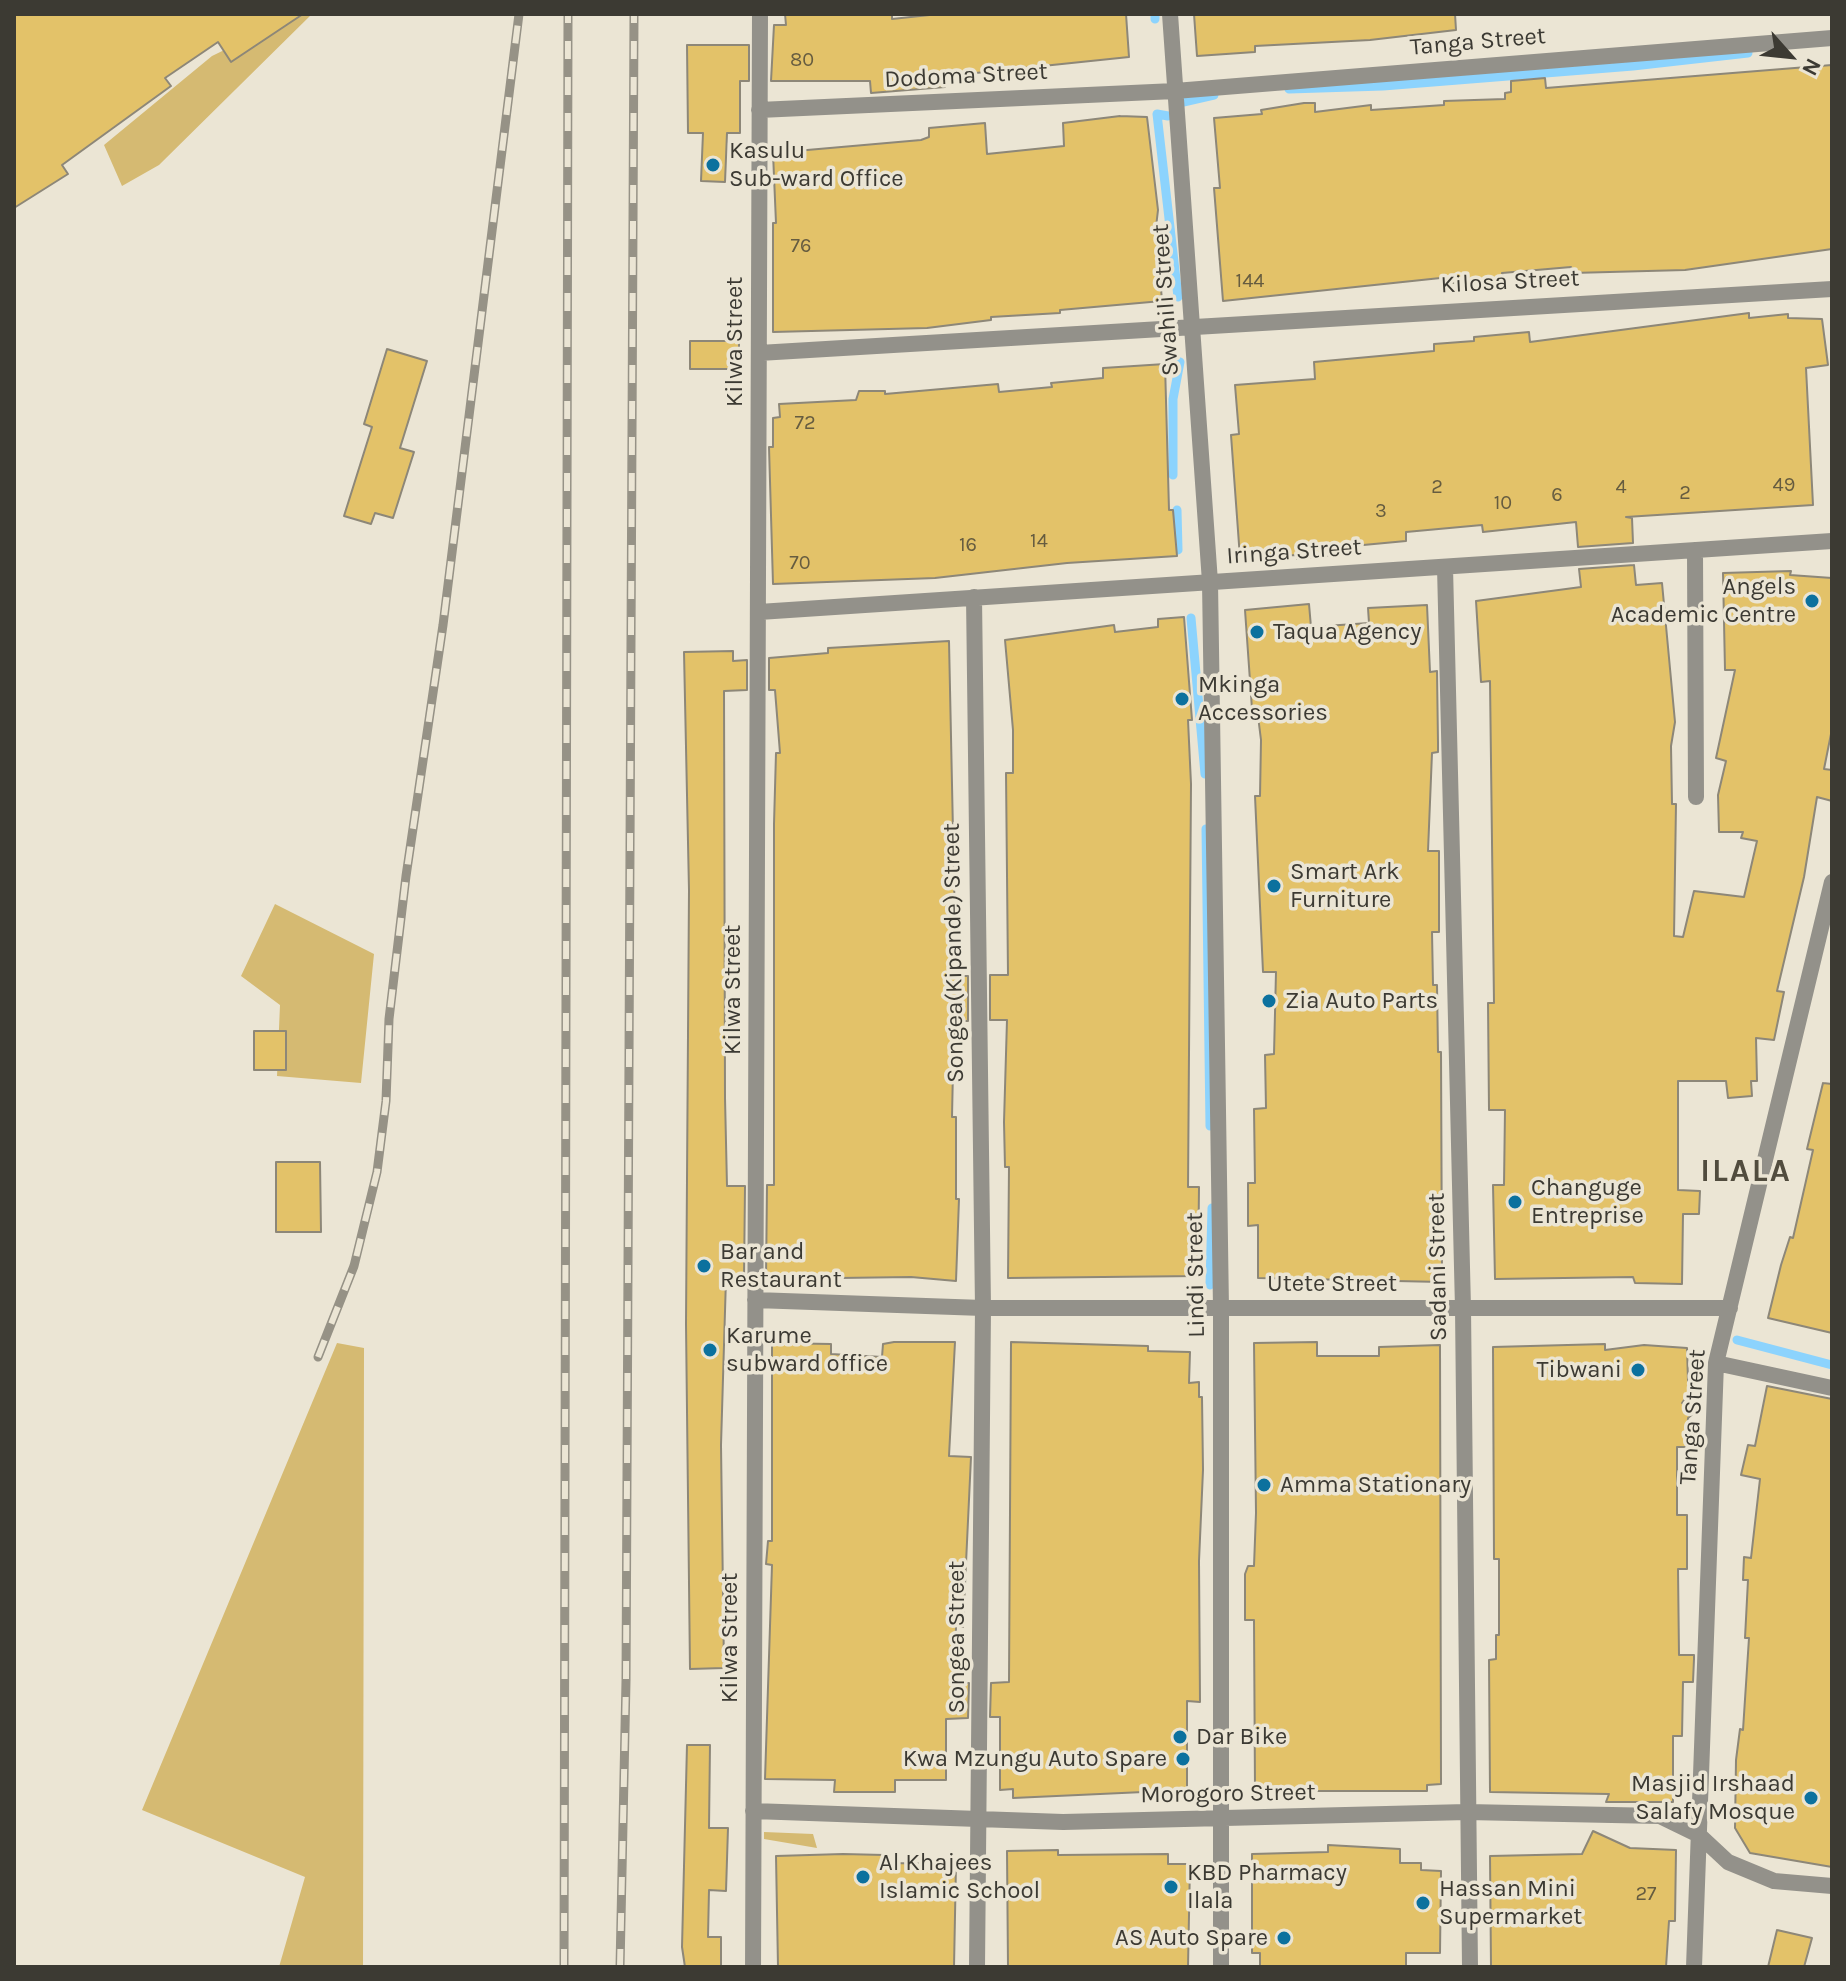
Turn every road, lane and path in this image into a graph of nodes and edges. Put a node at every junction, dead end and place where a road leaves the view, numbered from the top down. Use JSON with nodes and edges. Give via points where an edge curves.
{"nodes":[{"id":1,"x":760,"y":14,"type":"edge"},
{"id":2,"x":1170,"y":14,"type":"edge"},
{"id":3,"x":1832,"y":38,"type":"edge"},
{"id":4,"x":1175,"y":91,"type":"junction"},
{"id":5,"x":759,"y":110,"type":"junction"},
{"id":6,"x":1832,"y":289,"type":"edge"},
{"id":7,"x":1192,"y":324,"type":"junction"},
{"id":8,"x":759,"y":353,"type":"junction"},
{"id":9,"x":1832,"y":541,"type":"edge"},
{"id":10,"x":1695,"y":550,"type":"junction"},
{"id":11,"x":1445,"y":567,"type":"junction"},
{"id":12,"x":1210,"y":582,"type":"junction"},
{"id":13,"x":974,"y":597,"type":"junction"},
{"id":14,"x":759,"y":612,"type":"junction"},
{"id":15,"x":1696,"y":797,"type":"dead end"},
{"id":16,"x":1832,"y":882,"type":"edge"},
{"id":17,"x":755,"y":1300,"type":"junction"},
{"id":18,"x":983,"y":1308,"type":"junction"},
{"id":19,"x":1221,"y":1308,"type":"junction"},
{"id":20,"x":1463,"y":1308,"type":"junction"},
{"id":21,"x":1730,"y":1308,"type":"junction"},
{"id":22,"x":1716,"y":1363,"type":"junction"},
{"id":23,"x":1832,"y":1388,"type":"edge"},
{"id":24,"x":753,"y":1811,"type":"junction"},
{"id":25,"x":1467,"y":1812,"type":"junction"},
{"id":26,"x":1220,"y":1818,"type":"junction"},
{"id":27,"x":979,"y":1821,"type":"junction"},
{"id":28,"x":1699,"y":1835,"type":"junction"},
{"id":29,"x":1832,"y":1886,"type":"edge"},
{"id":30,"x":753,"y":1967,"type":"edge"},
{"id":31,"x":977,"y":1967,"type":"edge"},
{"id":32,"x":1221,"y":1967,"type":"edge"},
{"id":33,"x":1470,"y":1967,"type":"edge"},
{"id":34,"x":1694,"y":1967,"type":"edge"}],
"edges":[{"from":1,"to":5,"type":"street","name":"Kilwa Street"},
{"from":2,"to":4,"type":"street","name":"Swahili Street"},
{"from":3,"to":4,"type":"street","name":"Tanga Street"},
{"from":4,"to":5,"type":"street","name":"Dodoma Street"},
{"from":4,"to":7,"type":"street","name":"Swahili Street"},
{"from":5,"to":8,"type":"street","name":"Kilwa Street"},
{"from":6,"to":7,"type":"street","name":"Kilosa Street"},
{"from":7,"to":8,"type":"street","name":"Kilosa Street"},
{"from":7,"to":12,"type":"street","name":"Swahili Street"},
{"from":8,"to":14,"type":"street","name":"Kilwa Street"},
{"from":9,"to":10,"type":"street","name":"Iringa Street"},
{"from":10,"to":11,"type":"street","name":"Iringa Street"},
{"from":10,"to":15,"type":"street"},
{"from":11,"to":12,"type":"street","name":"Iringa Street"},
{"from":11,"to":20,"type":"street","name":"Sadani Street"},
{"from":12,"to":13,"type":"street","name":"Iringa Street"},
{"from":12,"to":19,"type":"street","name":"Lindi Street"},
{"from":13,"to":14,"type":"street","name":"Iringa Street"},
{"from":13,"to":18,"type":"street","name":"Songea(Kipande) Street"},
{"from":14,"to":17,"type":"street","name":"Kilwa Street"},
{"from":16,"to":21,"type":"street","name":"Tanga Street"},
{"from":17,"to":18,"type":"street","name":"Utete Street"},
{"from":17,"to":24,"type":"street","name":"Kilwa Street"},
{"from":18,"to":19,"type":"street","name":"Utete Street"},
{"from":18,"to":27,"type":"street","name":"Songea Street"},
{"from":19,"to":20,"type":"street","name":"Utete Street"},
{"from":19,"to":26,"type":"street","name":"Lindi Street"},
{"from":20,"to":21,"type":"street","name":"Utete Street"},
{"from":20,"to":25,"type":"street","name":"Sadani Street"},
{"from":21,"to":22,"type":"street","name":"Tanga Street"},
{"from":22,"to":23,"type":"street"},
{"from":22,"to":28,"type":"street","name":"Tanga Street"},
{"from":24,"to":27,"type":"street","name":"Morogoro Street"},
{"from":24,"to":30,"type":"street","name":"Kilwa Street"},
{"from":25,"to":26,"type":"street","name":"Morogoro Street"},
{"from":25,"to":28,"type":"street","name":"Morogoro Street","via":[[1660,1816]]},
{"from":25,"to":33,"type":"street","name":"Sadani Street"},
{"from":26,"to":27,"type":"street","name":"Morogoro Street"},
{"from":26,"to":32,"type":"street","name":"Lindi Street"},
{"from":27,"to":31,"type":"street","name":"Songea Street"},
{"from":28,"to":29,"type":"street","name":"Morogoro Street","via":[[1728,1862],[1774,1881]]},
{"from":28,"to":34,"type":"street","name":"Tanga Street"}]}
